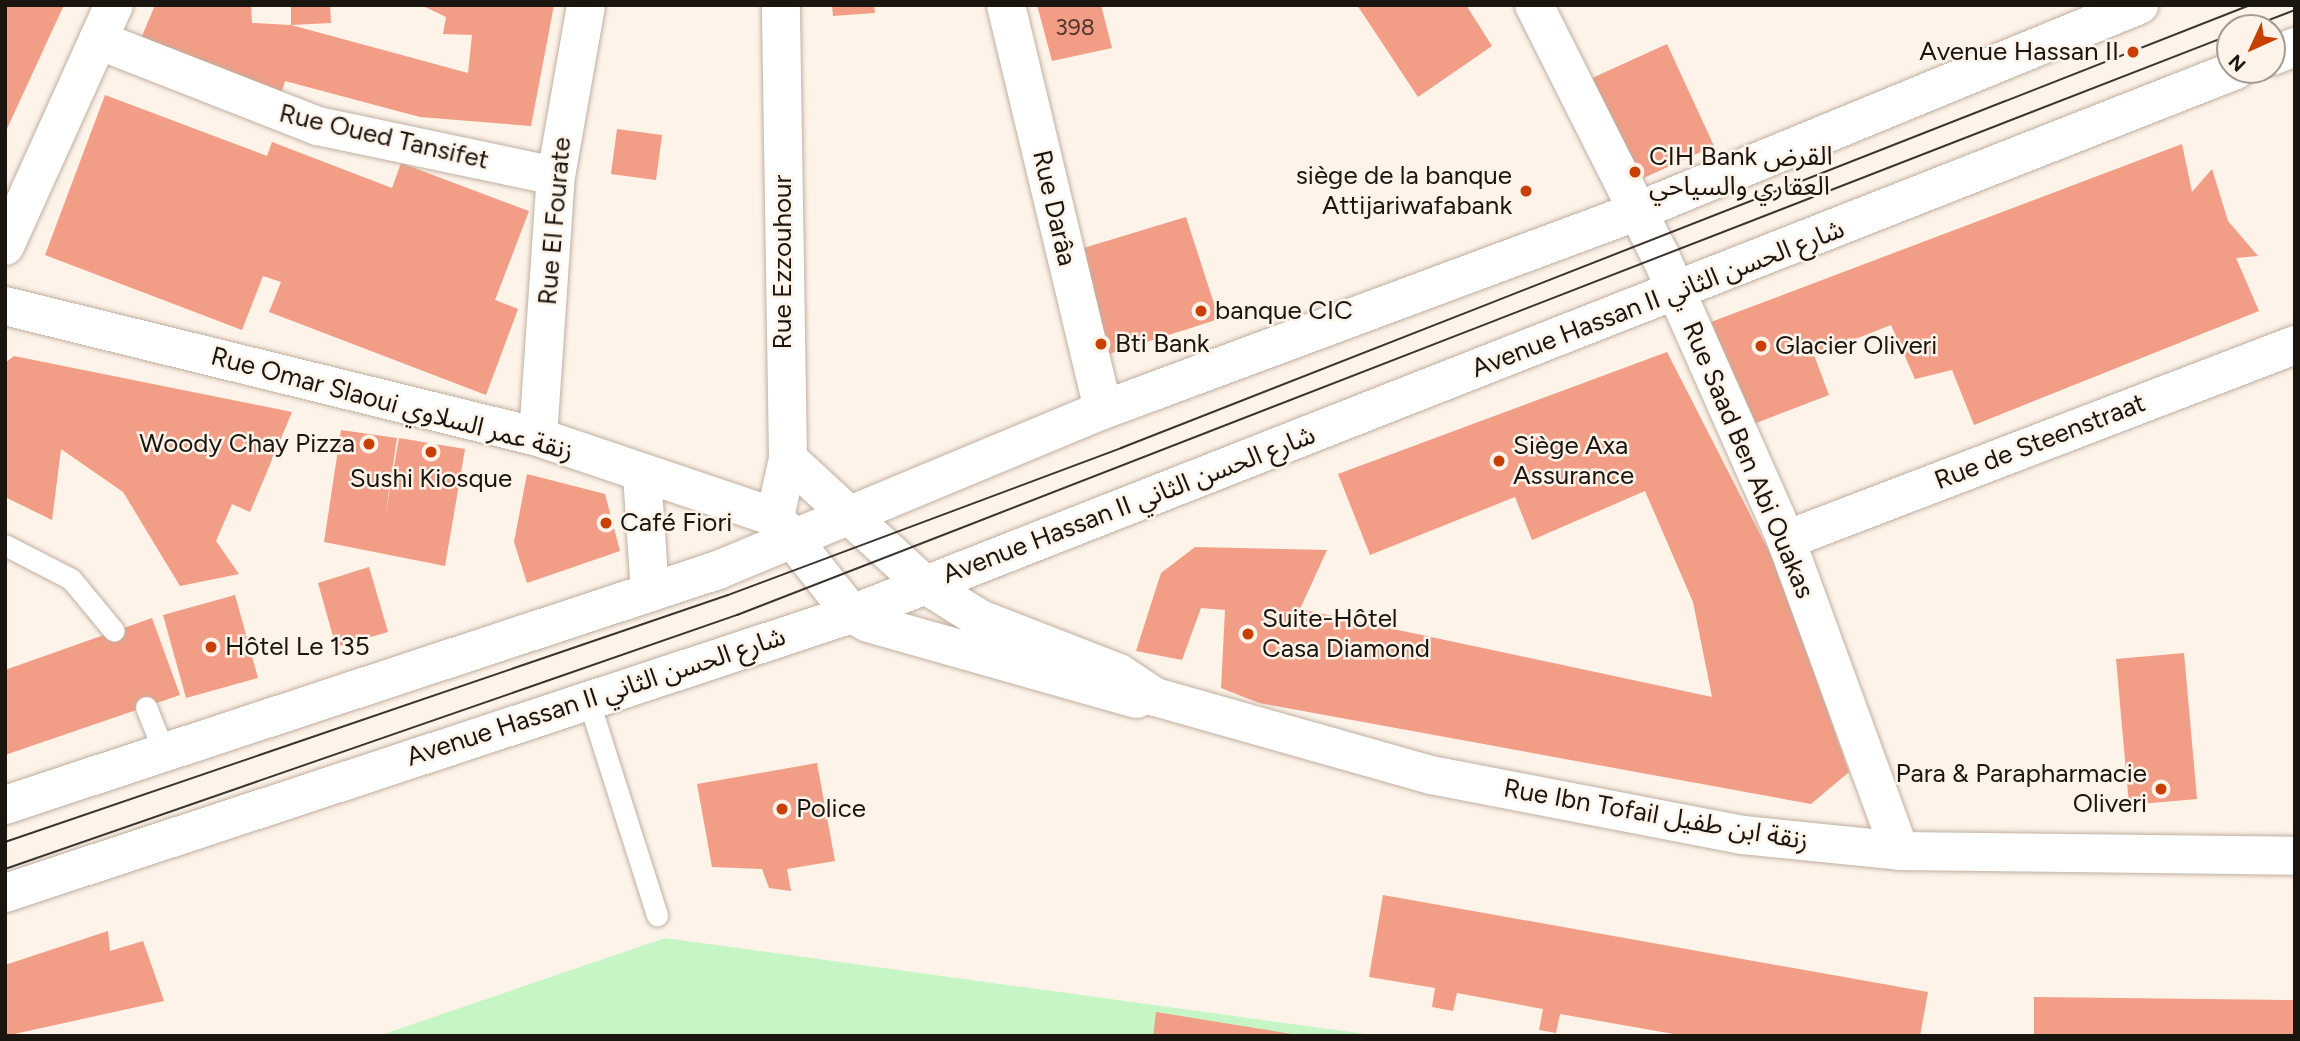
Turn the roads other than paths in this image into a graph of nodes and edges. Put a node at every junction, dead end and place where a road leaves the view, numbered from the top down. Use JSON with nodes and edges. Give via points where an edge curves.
{"nodes":[{"id":1,"x":114,"y":5,"type":"edge"},
{"id":2,"x":586,"y":5,"type":"edge"},
{"id":3,"x":781,"y":5,"type":"edge"},
{"id":4,"x":1006,"y":5,"type":"edge"},
{"id":5,"x":1534,"y":5,"type":"edge"},
{"id":6,"x":2139,"y":5,"type":"edge"},
{"id":7,"x":98,"y":40,"type":"junction"},
{"id":8,"x":2216,"y":78,"type":"edge"},
{"id":9,"x":556,"y":176,"type":"junction"},
{"id":10,"x":1638,"y":211,"type":"junction"},
{"id":11,"x":5,"y":246,"type":"edge"},
{"id":12,"x":1677,"y":293,"type":"junction"},
{"id":13,"x":5,"y":306,"type":"edge"},
{"id":14,"x":2295,"y":345,"type":"edge"},
{"id":15,"x":1103,"y":410,"type":"junction"},
{"id":16,"x":538,"y":438,"type":"junction"},
{"id":17,"x":788,"y":459,"type":"junction"},
{"id":18,"x":642,"y":475,"type":"junction"},
{"id":19,"x":851,"y":517,"type":"junction"},
{"id":20,"x":784,"y":528,"type":"junction"},
{"id":21,"x":1786,"y":540,"type":"junction"},
{"id":22,"x":5,"y":545,"type":"edge"},
{"id":23,"x":924,"y":584,"type":"junction"},
{"id":24,"x":650,"y":592,"type":"junction"},
{"id":25,"x":852,"y":614,"type":"junction"},
{"id":26,"x":114,"y":631,"type":"dead end"},
{"id":27,"x":1155,"y":697,"type":"junction"},
{"id":28,"x":589,"y":702,"type":"junction"},
{"id":29,"x":146,"y":707,"type":"dead end"},
{"id":30,"x":164,"y":752,"type":"junction"},
{"id":31,"x":5,"y":805,"type":"edge"},
{"id":32,"x":1900,"y":851,"type":"junction"},
{"id":33,"x":2295,"y":856,"type":"edge"},
{"id":34,"x":5,"y":893,"type":"edge"},
{"id":35,"x":657,"y":915,"type":"dead end"}],
"edges":[{"from":1,"to":7,"type":"street"},
{"from":2,"to":9,"type":"street","name":"Rue El Fourate"},
{"from":3,"to":17,"type":"street","name":"Rue Ezzouhour"},
{"from":4,"to":15,"type":"street","name":"Rue Darâa"},
{"from":5,"to":10,"type":"street","name":"Rue Saad Ben Abi Ouakas"},
{"from":6,"to":10,"type":"street"},
{"from":7,"to":9,"type":"street","name":"Rue Oued Tansifet","via":[[318,126]]},
{"from":7,"to":11,"type":"street"},
{"from":8,"to":12,"type":"street","name":"Avenue Hassan II شارع الحسن الثاني"},
{"from":9,"to":16,"type":"street","name":"Rue El Fourate"},
{"from":10,"to":12,"type":"street","name":"Rue Saad Ben Abi Ouakas"},
{"from":10,"to":15,"type":"street"},
{"from":12,"to":21,"type":"street","name":"Rue Saad Ben Abi Ouakas"},
{"from":12,"to":23,"type":"street","name":"Avenue Hassan II شارع الحسن الثاني"},
{"from":13,"to":16,"type":"street","name":"Rue Omar Slaoui زنقة عمر السلاوي"},
{"from":14,"to":21,"type":"street","name":"Rue de Steenstraat"},
{"from":15,"to":19,"type":"street"},
{"from":16,"to":18,"type":"street","name":"Rue Omar Slaoui زنقة عمر السلاوي"},
{"from":17,"to":19,"type":"street","name":"Rue Ibn Tofail زنقة ابن طفيل"},
{"from":17,"to":20,"type":"street","name":"Rue Ezzouhour"},
{"from":18,"to":20,"type":"street","name":"Rue Omar Slaoui زنقة عمر السلاوي"},
{"from":18,"to":24,"type":"street","via":[[651,533]]},
{"from":19,"to":20,"type":"street"},
{"from":19,"to":23,"type":"street","name":"Rue Ibn Tofail زنقة ابن طفيل"},
{"from":20,"to":24,"type":"street"},
{"from":20,"to":25,"type":"street"},
{"from":21,"to":32,"type":"street","name":"Rue Saad Ben Abi Ouakas"},
{"from":22,"to":26,"type":"lane","via":[[71,579]]},
{"from":23,"to":25,"type":"street","name":"Avenue Hassan II شارع الحسن الثاني"},
{"from":23,"to":27,"type":"street","name":"Rue Ibn Tofail زنقة ابن طفيل","via":[[979,619],[1119,673]]},
{"from":24,"to":30,"type":"street"},
{"from":25,"to":27,"type":"street","name":"Rue Ibn Tofail زنقة ابن طفيل","via":[[890,634],[1042,677],[1128,699]]},
{"from":25,"to":28,"type":"street","name":"Avenue Hassan II شارع الحسن الثاني"},
{"from":27,"to":32,"type":"street","name":"Rue Ibn Tofail زنقة ابن طفيل","via":[[1431,775],[1743,835]]},
{"from":28,"to":34,"type":"street","name":"Avenue Hassan II شارع الحسن الثاني"},
{"from":28,"to":35,"type":"lane"},
{"from":29,"to":30,"type":"lane"},
{"from":30,"to":31,"type":"street"},
{"from":32,"to":33,"type":"street","name":"Rue Ibn Tofail زنقة ابن طفيل"}]}
